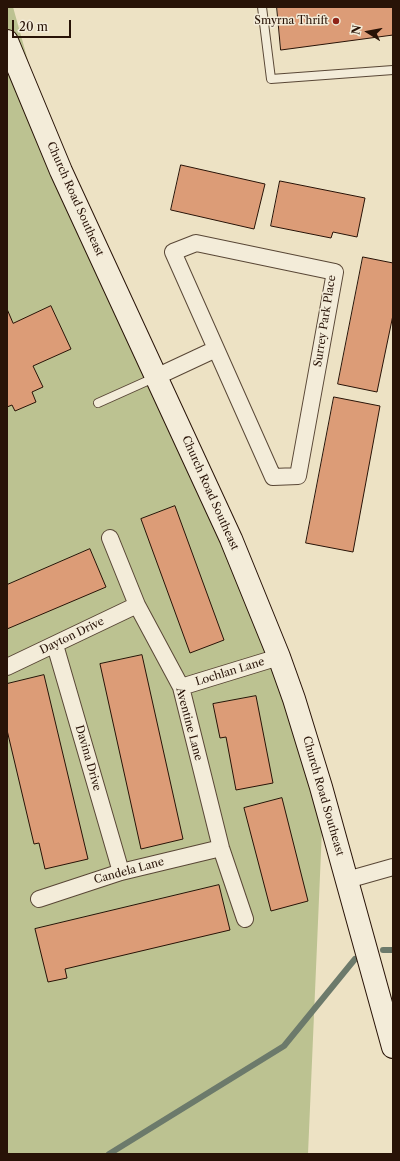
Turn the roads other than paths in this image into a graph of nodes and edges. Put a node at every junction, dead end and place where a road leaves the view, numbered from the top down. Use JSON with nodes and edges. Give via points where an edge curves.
{"nodes":[{"id":1,"x":262,"y":7,"type":"edge"},
{"id":2,"x":7,"y":41,"type":"edge"},
{"id":3,"x":393,"y":70,"type":"edge"},
{"id":4,"x":216,"y":349,"type":"junction"},
{"id":5,"x":156,"y":377,"type":"junction"},
{"id":6,"x":98,"y":403,"type":"dead end"},
{"id":7,"x":110,"y":538,"type":"dead end"},
{"id":8,"x":137,"y":605,"type":"junction"},
{"id":9,"x":56,"y":645,"type":"junction"},
{"id":10,"x":279,"y":657,"type":"junction"},
{"id":11,"x":7,"y":667,"type":"edge"},
{"id":12,"x":181,"y":687,"type":"junction"},
{"id":13,"x":221,"y":848,"type":"junction"},
{"id":14,"x":393,"y":867,"type":"edge"},
{"id":15,"x":121,"y":872,"type":"junction"},
{"id":16,"x":347,"y":880,"type":"junction"},
{"id":17,"x":39,"y":899,"type":"dead end"},
{"id":18,"x":245,"y":919,"type":"dead end"},
{"id":19,"x":393,"y":1047,"type":"edge"}],
"edges":[{"from":1,"to":3,"type":"lane","via":[[271,79]]},
{"from":2,"to":5,"type":"street","name":"Church Road Southeast","via":[[61,171]]},
{"from":4,"to":4,"type":"street","name":"Surrey Park Place","via":[[173,252],[196,243],[335,272],[298,476],[273,477]]},
{"from":4,"to":5,"type":"street"},
{"from":5,"to":6,"type":"lane"},
{"from":5,"to":10,"type":"street","name":"Church Road Southeast","via":[[234,546]]},
{"from":7,"to":8,"type":"street","name":"Aventine Lane"},
{"from":8,"to":9,"type":"street","name":"Dayton Drive"},
{"from":8,"to":12,"type":"street","name":"Aventine Lane"},
{"from":9,"to":11,"type":"street","name":"Dayton Drive"},
{"from":9,"to":15,"type":"street","name":"Davina Drive"},
{"from":10,"to":12,"type":"street","name":"Lochlan Lane"},
{"from":10,"to":16,"type":"street","name":"Church Road Southeast","via":[[294,699]]},
{"from":12,"to":13,"type":"street","name":"Aventine Lane"},
{"from":13,"to":15,"type":"street","name":"Candela Lane"},
{"from":13,"to":18,"type":"street","name":"Aventine Lane"},
{"from":14,"to":16,"type":"street"},
{"from":15,"to":17,"type":"street","name":"Candela Lane"},
{"from":16,"to":19,"type":"street","name":"Church Road Southeast"}]}
